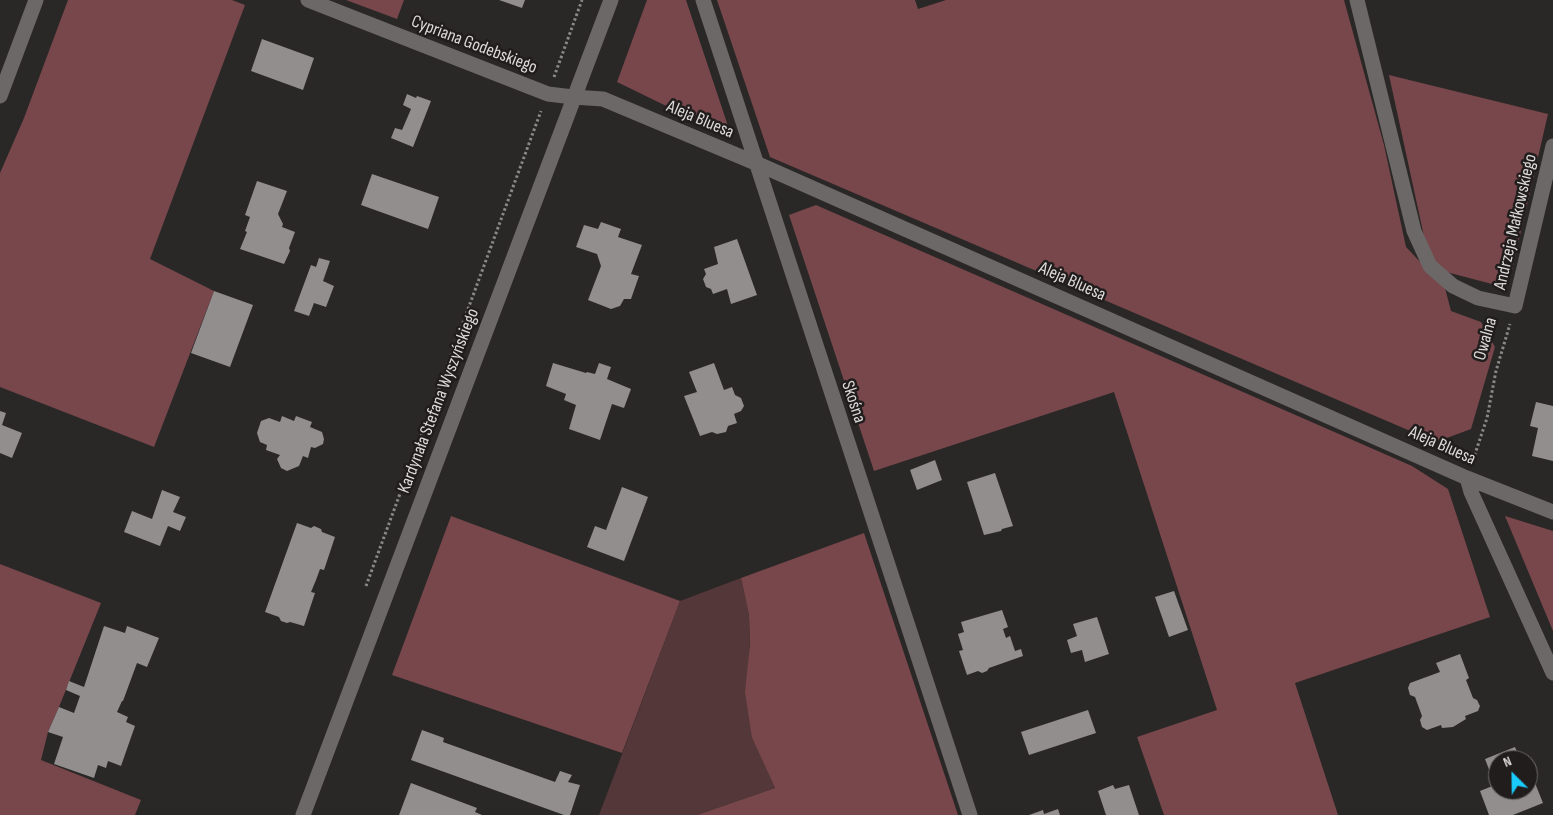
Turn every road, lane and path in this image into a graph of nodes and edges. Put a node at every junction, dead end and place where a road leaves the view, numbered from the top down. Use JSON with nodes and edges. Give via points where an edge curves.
{"nodes":[{"id":1,"x":36,"y":0,"type":"edge"},
{"id":2,"x":308,"y":0,"type":"edge"},
{"id":3,"x":582,"y":0,"type":"edge"},
{"id":4,"x":611,"y":0,"type":"edge"},
{"id":5,"x":703,"y":0,"type":"edge"},
{"id":6,"x":1357,"y":0,"type":"edge"},
{"id":7,"x":553,"y":79,"type":"dead end"},
{"id":8,"x":0,"y":96,"type":"edge"},
{"id":9,"x":573,"y":97,"type":"junction"},
{"id":10,"x":542,"y":108,"type":"dead end"},
{"id":11,"x":1553,"y":146,"type":"edge"},
{"id":12,"x":758,"y":164,"type":"junction"},
{"id":13,"x":1515,"y":306,"type":"junction"},
{"id":14,"x":1468,"y":478,"type":"junction"},
{"id":15,"x":1553,"y":512,"type":"edge"},
{"id":16,"x":365,"y":590,"type":"dead end"},
{"id":17,"x":1553,"y":673,"type":"edge"},
{"id":18,"x":303,"y":815,"type":"edge"},
{"id":19,"x":970,"y":815,"type":"edge"}],
"edges":[{"from":1,"to":8,"type":"street"},
{"from":2,"to":9,"type":"street","name":"Cypriana Godebskiego","via":[[548,94]]},
{"from":3,"to":7,"type":"path"},
{"from":4,"to":9,"type":"street","name":"Kardynała Stefana Wyszyńskiego"},
{"from":5,"to":12,"type":"street","name":"Skośna"},
{"from":6,"to":13,"type":"street","name":"Owalna","via":[[1406,203],[1430,266],[1453,286],[1478,298]]},
{"from":9,"to":12,"type":"street","name":"Aleja Bluesa","via":[[603,99]]},
{"from":9,"to":18,"type":"street","name":"Kardynała Stefana Wyszyńskiego"},
{"from":10,"to":16,"type":"path"},
{"from":11,"to":13,"type":"street","name":"Andrzeja Małkowskiego"},
{"from":12,"to":14,"type":"street","name":"Aleja Bluesa"},
{"from":12,"to":19,"type":"street","name":"Skośna"},
{"from":13,"to":14,"type":"path","name":"Owalna","via":[[1496,371],[1487,418]]},
{"from":14,"to":15,"type":"street","name":"Aleja Bluesa"},
{"from":14,"to":17,"type":"street","via":[[1471,492]]}]}
